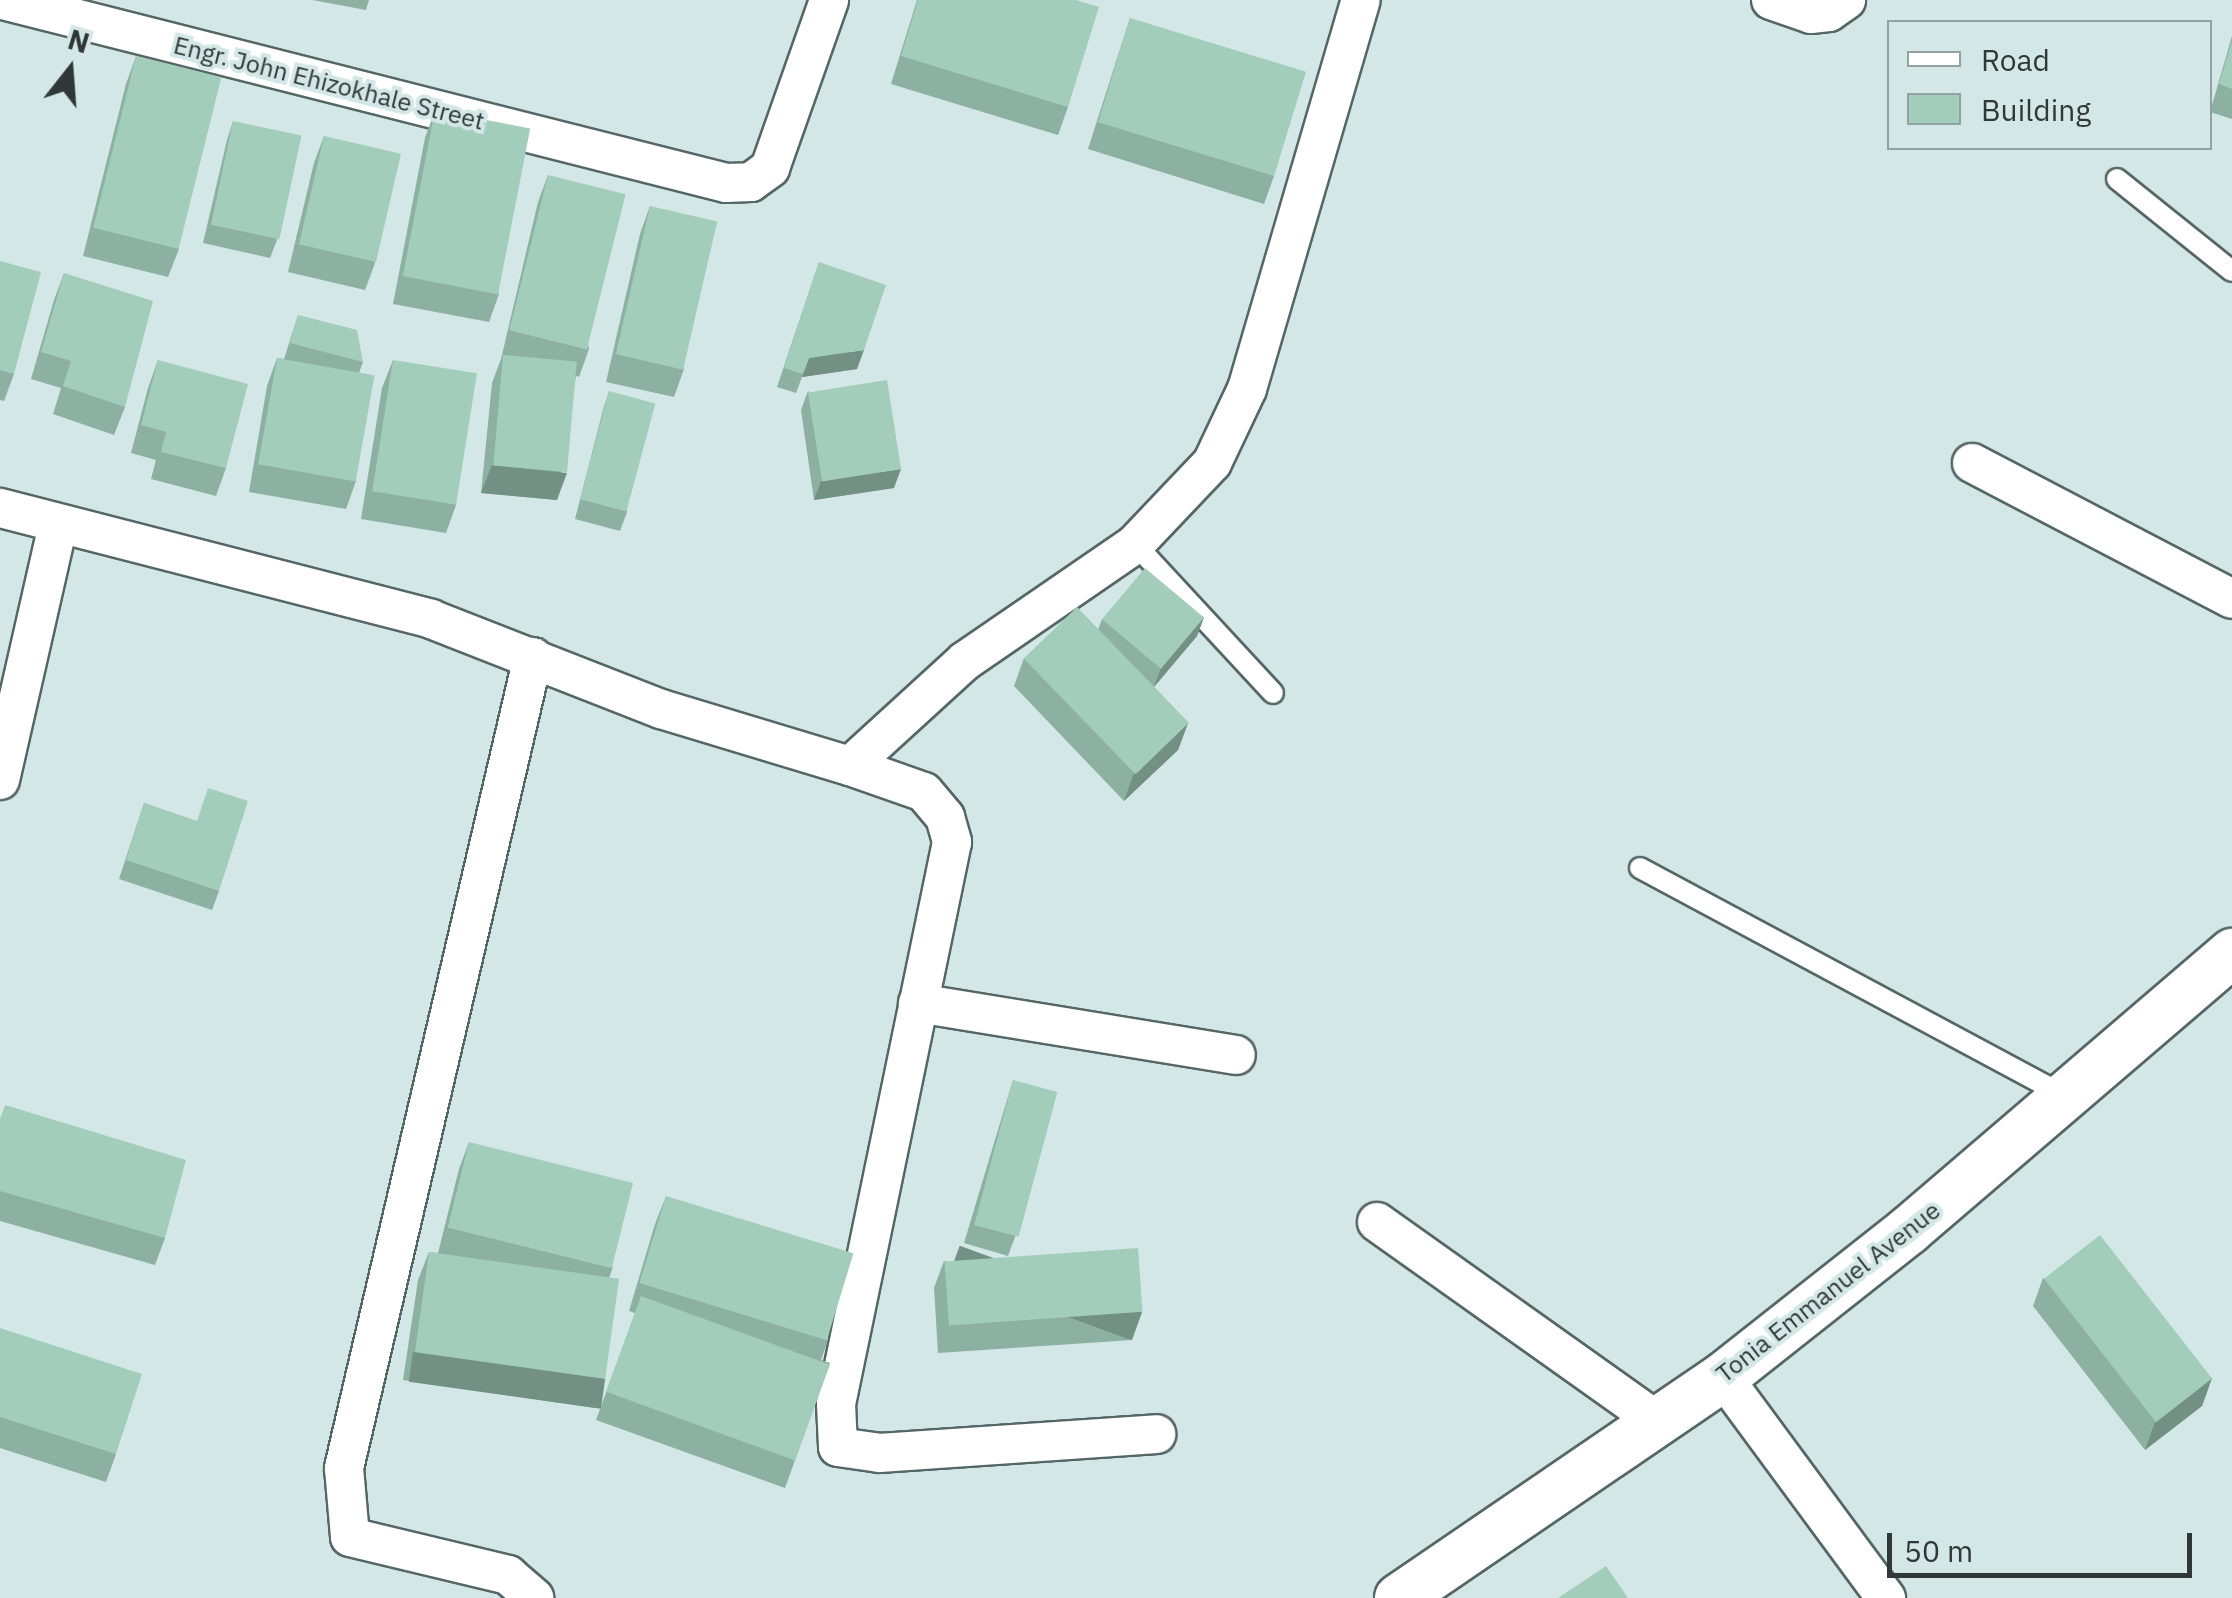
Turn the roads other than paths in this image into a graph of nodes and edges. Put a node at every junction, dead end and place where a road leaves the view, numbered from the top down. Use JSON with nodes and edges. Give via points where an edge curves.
{"nodes":[{"id":1,"x":3,"y":0,"type":"edge"},
{"id":2,"x":829,"y":0,"type":"edge"},
{"id":3,"x":1361,"y":0,"type":"edge"},
{"id":4,"x":1770,"y":0,"type":"edge"},
{"id":5,"x":1846,"y":0,"type":"edge"},
{"id":6,"x":2117,"y":179,"type":"dead end"},
{"id":7,"x":2232,"y":271,"type":"edge"},
{"id":8,"x":1972,"y":464,"type":"dead end"},
{"id":9,"x":0,"y":508,"type":"edge"},
{"id":10,"x":58,"y":524,"type":"junction"},
{"id":11,"x":1136,"y":544,"type":"junction"},
{"id":12,"x":2232,"y":600,"type":"edge"},
{"id":13,"x":533,"y":657,"type":"junction"},
{"id":14,"x":1273,"y":693,"type":"dead end"},
{"id":15,"x":850,"y":766,"type":"junction"},
{"id":16,"x":0,"y":780,"type":"edge"},
{"id":17,"x":1640,"y":868,"type":"dead end"},
{"id":18,"x":2232,"y":953,"type":"edge"},
{"id":19,"x":918,"y":1003,"type":"junction"},
{"id":20,"x":1236,"y":1055,"type":"dead end"},
{"id":21,"x":2064,"y":1095,"type":"junction"},
{"id":22,"x":1377,"y":1222,"type":"dead end"},
{"id":23,"x":1723,"y":1377,"type":"junction"},
{"id":24,"x":1657,"y":1421,"type":"junction"},
{"id":25,"x":1156,"y":1434,"type":"dead end"},
{"id":26,"x":534,"y":1598,"type":"edge"},
{"id":27,"x":1399,"y":1598,"type":"edge"},
{"id":28,"x":1886,"y":1598,"type":"edge"}],
"edges":[{"from":1,"to":2,"type":"street","name":"Engr. John Ehizokhale Street","via":[[726,183],[751,182],[770,168]]},
{"from":3,"to":11,"type":"street","via":[[1228,438]]},
{"from":4,"to":5,"type":"street","via":[[1811,14]]},
{"from":6,"to":7,"type":"lane"},
{"from":8,"to":12,"type":"street"},
{"from":9,"to":10,"type":"street"},
{"from":10,"to":13,"type":"street","via":[[431,619]]},
{"from":10,"to":16,"type":"street"},
{"from":11,"to":14,"type":"lane"},
{"from":11,"to":15,"type":"street","via":[[965,660]]},
{"from":13,"to":15,"type":"street","via":[[661,709]]},
{"from":13,"to":26,"type":"street","via":[[344,1468],[350,1537],[508,1575]]},
{"from":15,"to":19,"type":"street","via":[[924,792],[945,817],[952,842]]},
{"from":17,"to":21,"type":"lane"},
{"from":18,"to":21,"type":"street","name":"Tonia Emmanuel Avenue"},
{"from":19,"to":20,"type":"street"},
{"from":19,"to":25,"type":"street","via":[[836,1404],[838,1447],[880,1453]]},
{"from":21,"to":23,"type":"street","name":"Tonia Emmanuel Avenue","via":[[1909,1230]]},
{"from":22,"to":24,"type":"street"},
{"from":23,"to":24,"type":"street","name":"Tonia Emmanuel Avenue"},
{"from":23,"to":28,"type":"street"},
{"from":24,"to":27,"type":"street","name":"Tonia Emmanuel Avenue"}]}
